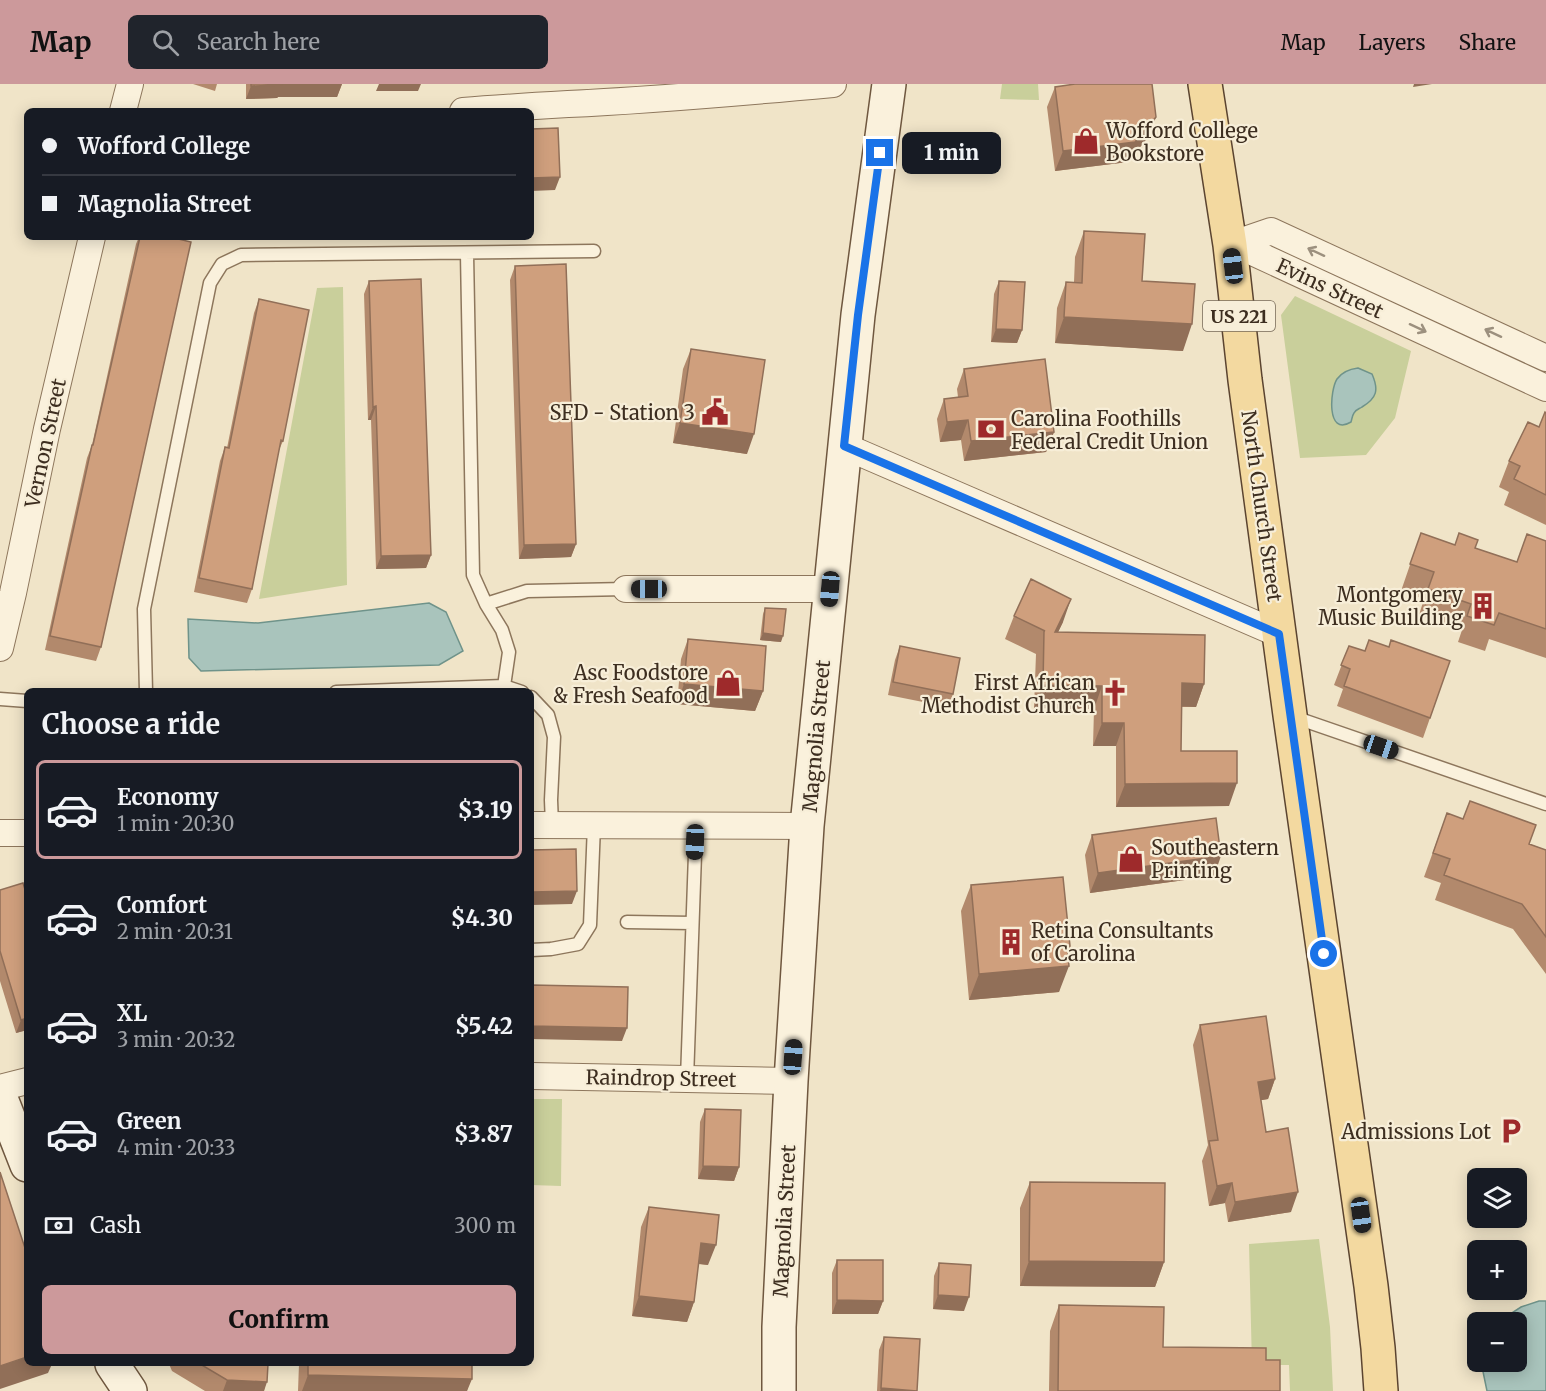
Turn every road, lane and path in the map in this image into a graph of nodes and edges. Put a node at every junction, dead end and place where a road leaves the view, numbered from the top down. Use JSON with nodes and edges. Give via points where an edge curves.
{"nodes":[{"id":1,"x":130,"y":84,"type":"edge"},
{"id":2,"x":833,"y":84,"type":"edge"},
{"id":3,"x":889,"y":84,"type":"edge"},
{"id":4,"x":1205,"y":84,"type":"edge"},
{"id":5,"x":124,"y":108,"type":"edge"},
{"id":6,"x":491,"y":108,"type":"edge"},
{"id":7,"x":91,"y":240,"type":"edge"},
{"id":8,"x":1230,"y":245,"type":"junction"},
{"id":9,"x":594,"y":252,"type":"dead end"},
{"id":10,"x":467,"y":254,"type":"junction"},
{"id":11,"x":1546,"y":358,"type":"edge"},
{"id":12,"x":1546,"y":388,"type":"edge"},
{"id":13,"x":844,"y":446,"type":"junction"},
{"id":14,"x":626,"y":589,"type":"joint"},
{"id":15,"x":830,"y":589,"type":"junction"},
{"id":16,"x":486,"y":604,"type":"junction"},
{"id":17,"x":1279,"y":634,"type":"junction"},
{"id":18,"x":0,"y":648,"type":"edge"},
{"id":19,"x":504,"y":686,"type":"junction"},
{"id":20,"x":146,"y":688,"type":"edge"},
{"id":21,"x":448,"y":688,"type":"edge"},
{"id":22,"x":510,"y":688,"type":"edge"},
{"id":23,"x":0,"y":699,"type":"edge"},
{"id":24,"x":534,"y":700,"type":"edge"},
{"id":25,"x":24,"y":701,"type":"edge"},
{"id":26,"x":1290,"y":715,"type":"junction"},
{"id":27,"x":1546,"y":804,"type":"edge"},
{"id":28,"x":542,"y":825,"type":"edge"},
{"id":29,"x":594,"y":825,"type":"junction"},
{"id":30,"x":696,"y":825,"type":"junction"},
{"id":31,"x":807,"y":826,"type":"junction"},
{"id":32,"x":0,"y":833,"type":"edge"},
{"id":33,"x":24,"y":833,"type":"edge"},
{"id":34,"x":627,"y":922,"type":"dead end"},
{"id":35,"x":693,"y":923,"type":"junction"},
{"id":36,"x":534,"y":950,"type":"edge"},
{"id":37,"x":534,"y":1076,"type":"edge"},
{"id":38,"x":687,"y":1079,"type":"junction"},
{"id":39,"x":791,"y":1081,"type":"junction"},
{"id":40,"x":24,"y":1082,"type":"edge"},
{"id":41,"x":0,"y":1088,"type":"edge"},
{"id":42,"x":0,"y":1096,"type":"edge"},
{"id":43,"x":24,"y":1157,"type":"edge"},
{"id":44,"x":113,"y":1366,"type":"edge"},
{"id":45,"x":130,"y":1391,"type":"edge"},
{"id":46,"x":779,"y":1391,"type":"edge"},
{"id":47,"x":1381,"y":1391,"type":"edge"}],
"edges":[{"from":1,"to":5,"type":"street"},
{"from":2,"to":6,"type":"street"},
{"from":3,"to":13,"type":"street","name":"Magnolia Street"},
{"from":4,"to":8,"type":"main road","name":"North Church Street","number":"US 221"},
{"from":7,"to":18,"type":"street","name":"Vernon Street"},
{"from":11,"to":8,"type":"street","name":"Evins Street","one_way":true,"via":[[1272,231]]},
{"from":8,"to":12,"type":"street","name":"Evins Street","one_way":true},
{"from":8,"to":17,"type":"main road","name":"North Church Street","number":"US 221"},
{"from":9,"to":10,"type":"lane"},
{"from":10,"to":16,"type":"lane","via":[[473,575]]},
{"from":10,"to":20,"type":"lane","via":[[241,255],[222,264],[210,283],[144,609]]},
{"from":13,"to":15,"type":"street","name":"Magnolia Street"},
{"from":13,"to":17,"type":"street"},
{"from":14,"to":15,"type":"street"},
{"from":14,"to":16,"type":"lane","via":[[527,591]]},
{"from":15,"to":31,"type":"street","name":"Magnolia Street"},
{"from":16,"to":19,"type":"lane","via":[[502,630],[509,652]]},
{"from":17,"to":26,"type":"main road","name":"North Church Street","number":"US 221"},
{"from":19,"to":21,"type":"lane"},
{"from":19,"to":22,"type":"lane"},
{"from":23,"to":25,"type":"lane"},
{"from":24,"to":28,"type":"lane","via":[[549,715],[554,737],[551,800]]},
{"from":26,"to":27,"type":"lane"},
{"from":26,"to":47,"type":"main road","name":"North Church Street","number":"US 221","via":[[1371,1286]]},
{"from":28,"to":29,"type":"street"},
{"from":29,"to":30,"type":"street"},
{"from":29,"to":36,"type":"lane","via":[[590,925],[578,944]]},
{"from":30,"to":31,"type":"street"},
{"from":30,"to":35,"type":"lane"},
{"from":31,"to":39,"type":"street","name":"Magnolia Street"},
{"from":32,"to":33,"type":"street"},
{"from":34,"to":35,"type":"lane"},
{"from":35,"to":38,"type":"lane"},
{"from":37,"to":38,"type":"street","name":"Raindrop Street"},
{"from":38,"to":39,"type":"street","name":"Raindrop Street"},
{"from":39,"to":46,"type":"street","name":"Magnolia Street"},
{"from":40,"to":41,"type":"street"},
{"from":42,"to":43,"type":"street"},
{"from":44,"to":45,"type":"street"}]}
